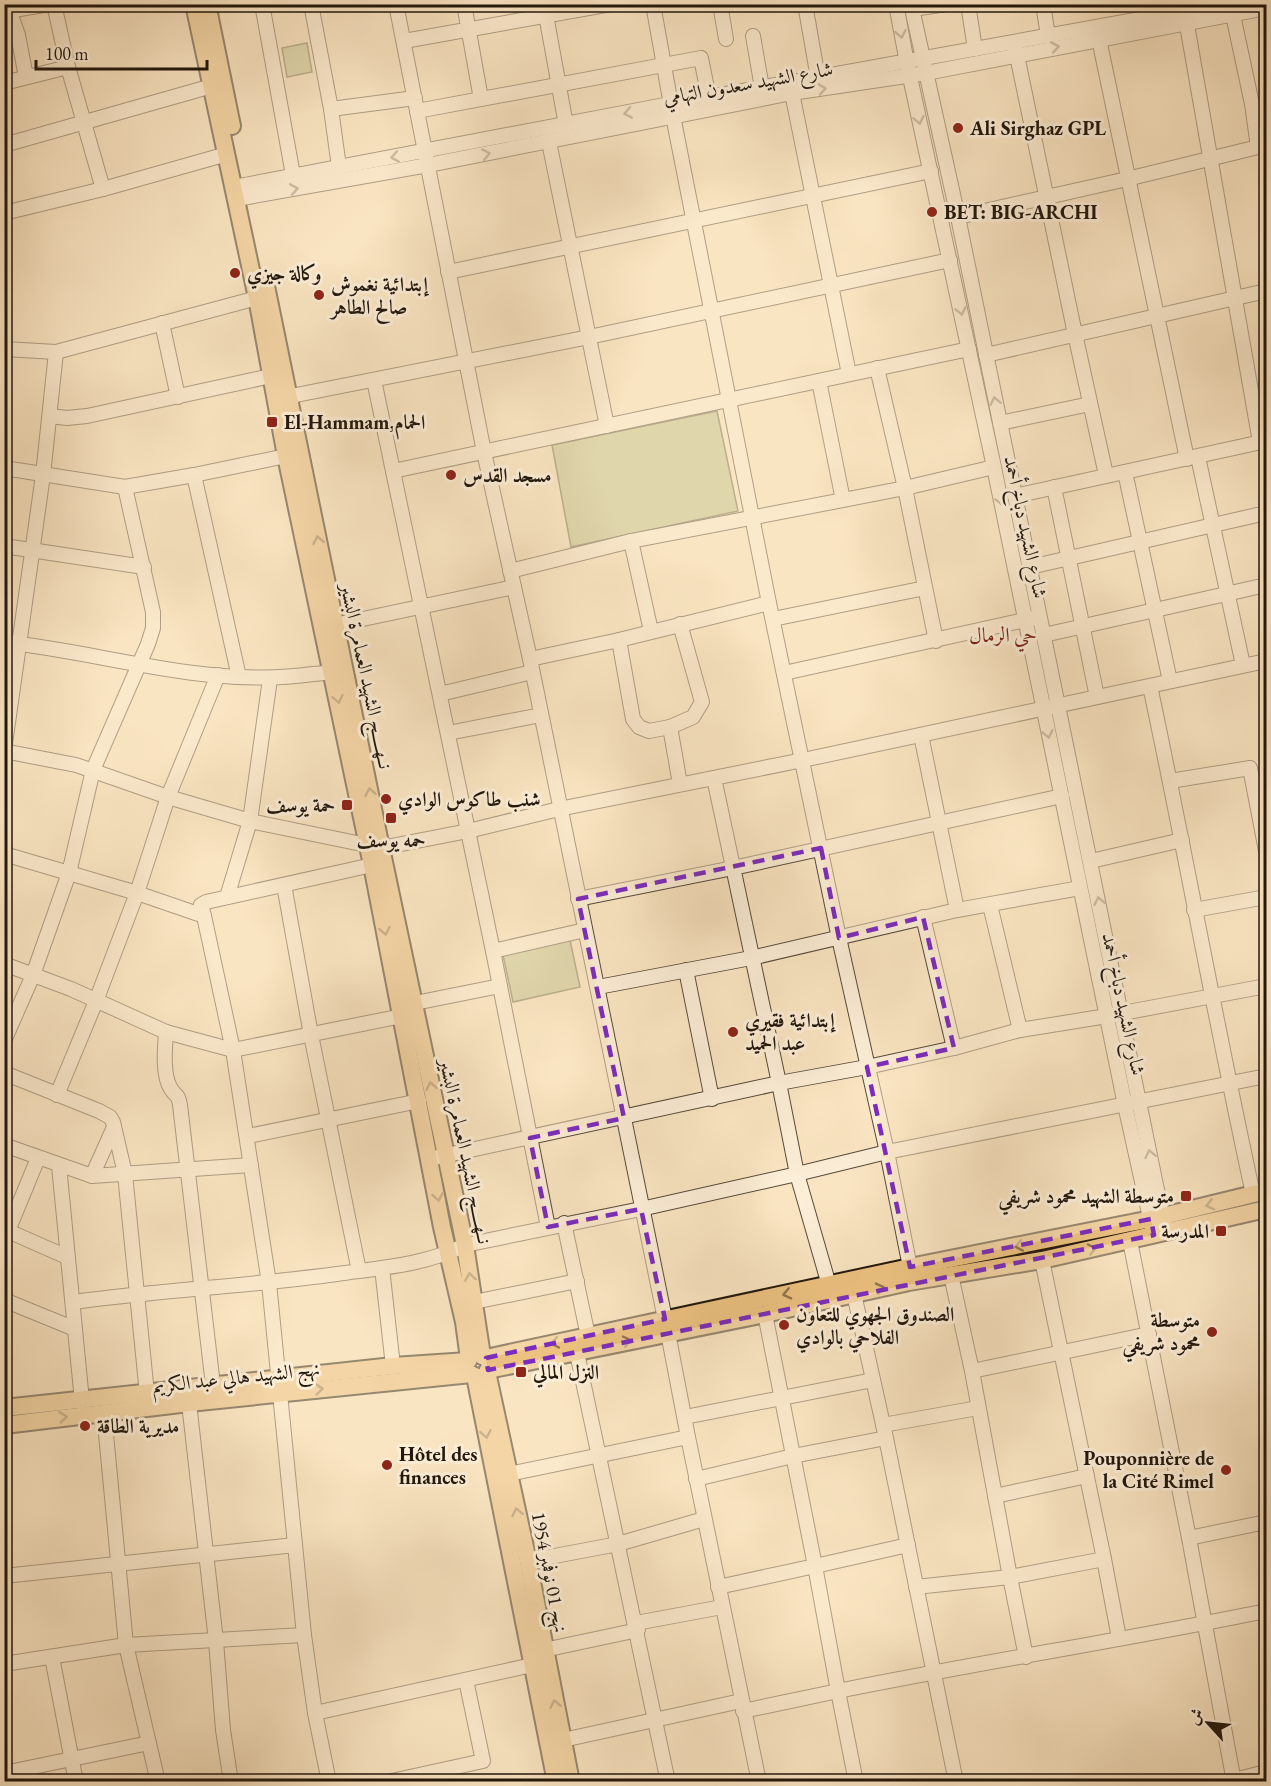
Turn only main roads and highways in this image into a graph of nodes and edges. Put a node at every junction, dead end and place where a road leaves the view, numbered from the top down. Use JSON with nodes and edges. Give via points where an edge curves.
{"nodes":[{"id":1,"x":194,"y":4,"type":"edge"},
{"id":2,"x":207,"y":4,"type":"edge"},
{"id":3,"x":240,"y":192,"type":"junction"},
{"id":4,"x":283,"y":398,"type":"junction"},
{"id":5,"x":329,"y":626,"type":"junction"},
{"id":6,"x":374,"y":846,"type":"junction"},
{"id":7,"x":405,"y":1008,"type":"junction"},
{"id":8,"x":438,"y":1157,"type":"junction"},
{"id":9,"x":1259,"y":1193,"type":"edge"},
{"id":10,"x":1266,"y":1209,"type":"edge"},
{"id":11,"x":1158,"y":1226,"type":"junction"},
{"id":12,"x":667,"y":1326,"type":"junction"},
{"id":13,"x":478,"y":1366,"type":"junction"},
{"id":14,"x":278,"y":1386,"type":"junction"},
{"id":15,"x":4,"y":1408,"type":"edge"},
{"id":16,"x":4,"y":1425,"type":"edge"},
{"id":17,"x":531,"y":1621,"type":"junction"},
{"id":18,"x":556,"y":1782,"type":"edge"},
{"id":19,"x":571,"y":1782,"type":"edge"}],
"edges":[{"from":1,"to":3,"type":"main road","name":"نــهـــــج الشهيد العمامرة البشير","via":[[227,154]]},
{"from":2,"to":3,"type":"main road","name":"نــهـــــج الشهيد العمامرة البشير"},
{"from":3,"to":4,"type":"main road","name":"نــهـــــج الشهيد العمامرة البشير"},
{"from":3,"to":4,"type":"main road","name":"نــهـــــج الشهيد العمامرة البشير","via":[[271,376]]},
{"from":5,"to":4,"type":"main road","name":"نــهـــــج الشهيد العمامرة البشير","one_way":true},
{"from":4,"to":5,"type":"main road","name":"نــهـــــج الشهيد العمامرة البشير","via":[[286,456]]},
{"from":5,"to":6,"type":"main road","name":"نــهـــــج الشهيد العمامرة البشير"},
{"from":6,"to":7,"type":"main road","name":"نــهـــــج الشهيد العمامرة البشير"},
{"from":6,"to":7,"type":"main road","name":"نــهـــــج الشهيد العمامرة البشير","one_way":true,"via":[[372,865]]},
{"from":8,"to":7,"type":"main road","name":"نــهـــــج الشهيد العمامرة البشير","one_way":true},
{"from":7,"to":8,"type":"main road","via":[[419,1101]]},
{"from":8,"to":13,"type":"main road","one_way":true,"via":[[448,1253]]},
{"from":13,"to":8,"type":"main road","name":"نــهـــــج الشهيد العمامرة البشير","one_way":true,"via":[[465,1245]]},
{"from":9,"to":11,"type":"main road","one_way":true},
{"from":10,"to":11,"type":"main road"},
{"from":11,"to":12,"type":"main road","one_way":true,"via":[[910,1267],[749,1303]]},
{"from":12,"to":11,"type":"main road","one_way":true,"via":[[765,1314],[909,1282],[1042,1260],[1130,1241]]},
{"from":12,"to":13,"type":"main road","one_way":true,"via":[[588,1336]]},
{"from":13,"to":12,"type":"main road","one_way":true,"via":[[578,1353]]},
{"from":14,"to":13,"type":"main road","name":"نهج الشهيد هالي عبد الكريم","one_way":true},
{"from":13,"to":14,"type":"main road","via":[[393,1366]]},
{"from":13,"to":17,"type":"main road","name":"نهج 01 نوفمبر 1954","one_way":true},
{"from":17,"to":13,"type":"main road","name":"نهج 01 نوفمبر 1954","one_way":true,"via":[[528,1561],[509,1474]]},
{"from":14,"to":15,"type":"main road","via":[[213,1385]]},
{"from":16,"to":14,"type":"main road","name":"نهج الشهيد هالي عبد الكريم","one_way":true,"via":[[189,1403]]},
{"from":17,"to":18,"type":"main road","name":"نهج 01 نوفمبر 1954","via":[[532,1665]]},
{"from":19,"to":17,"type":"main road","name":"نهج 01 نوفمبر 1954","one_way":true,"via":[[544,1650]]}]}
